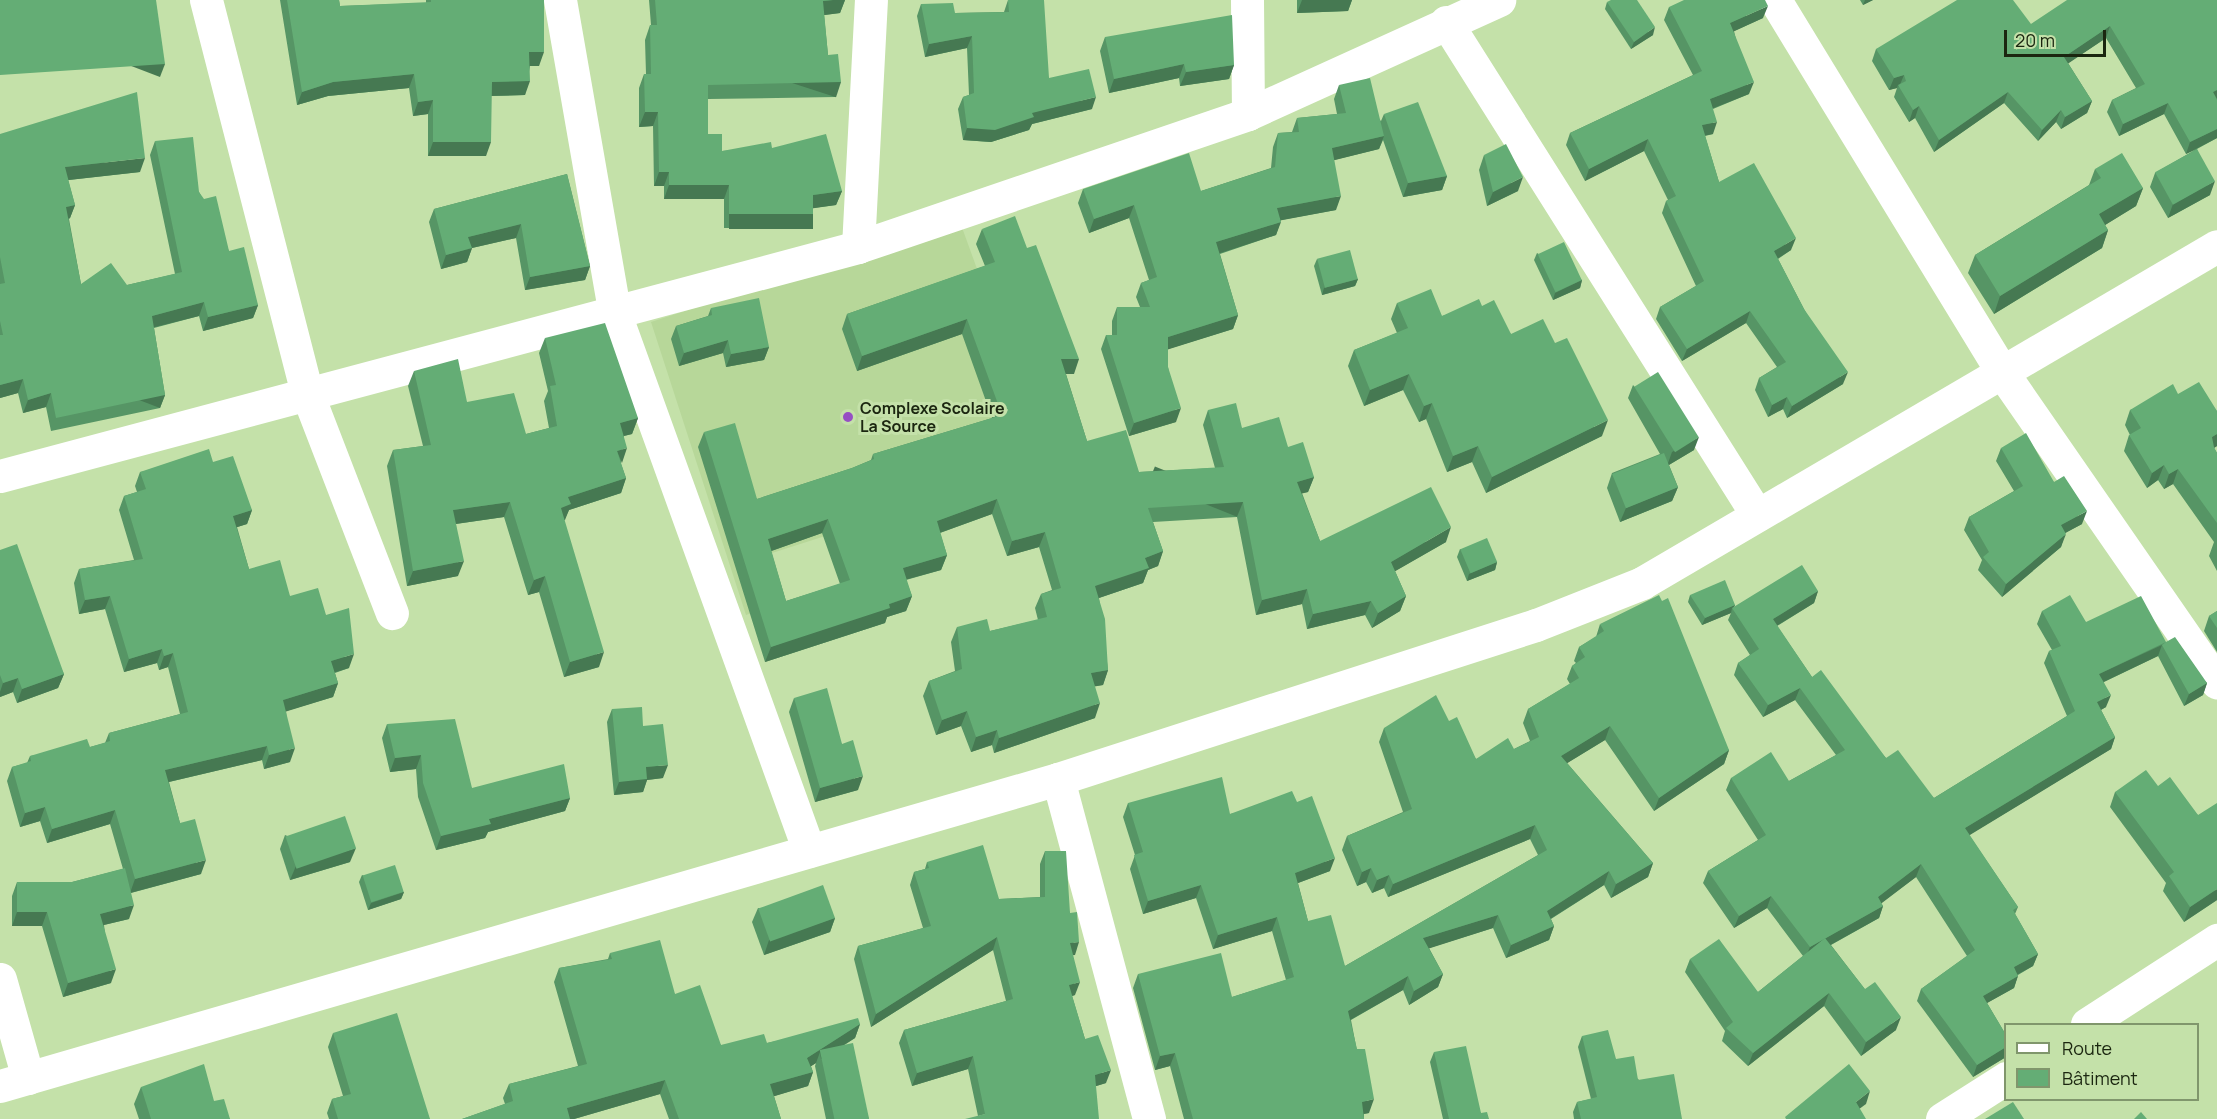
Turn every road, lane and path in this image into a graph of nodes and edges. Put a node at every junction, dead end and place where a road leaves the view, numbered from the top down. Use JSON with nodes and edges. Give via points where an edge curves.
{"nodes":[{"id":1,"x":206,"y":0,"type":"edge"},
{"id":2,"x":560,"y":0,"type":"edge"},
{"id":3,"x":870,"y":0,"type":"edge"},
{"id":4,"x":1247,"y":0,"type":"edge"},
{"id":5,"x":1499,"y":0,"type":"edge"},
{"id":6,"x":1774,"y":0,"type":"edge"},
{"id":7,"x":1446,"y":22,"type":"junction"},
{"id":8,"x":1248,"y":114,"type":"junction"},
{"id":9,"x":2217,"y":246,"type":"edge"},
{"id":10,"x":858,"y":247,"type":"junction"},
{"id":11,"x":614,"y":311,"type":"junction"},
{"id":12,"x":2004,"y":375,"type":"junction"},
{"id":13,"x":307,"y":393,"type":"junction"},
{"id":14,"x":0,"y":476,"type":"edge"},
{"id":15,"x":1757,"y":514,"type":"junction"},
{"id":16,"x":392,"y":614,"type":"dead end"},
{"id":17,"x":2217,"y":683,"type":"edge"},
{"id":18,"x":1058,"y":779,"type":"junction"},
{"id":19,"x":809,"y":851,"type":"junction"},
{"id":20,"x":2217,"y":940,"type":"edge"},
{"id":21,"x":0,"y":979,"type":"edge"},
{"id":22,"x":2089,"y":1023,"type":"edge"},
{"id":23,"x":2004,"y":1079,"type":"edge"},
{"id":24,"x":14,"y":1082,"type":"edge"},
{"id":25,"x":1149,"y":1119,"type":"edge"},
{"id":26,"x":1942,"y":1119,"type":"edge"}],
"edges":[{"from":1,"to":13,"type":"street"},
{"from":2,"to":11,"type":"street"},
{"from":3,"to":10,"type":"street"},
{"from":4,"to":8,"type":"street"},
{"from":5,"to":7,"type":"street"},
{"from":6,"to":12,"type":"street"},
{"from":7,"to":8,"type":"street"},
{"from":7,"to":15,"type":"street"},
{"from":8,"to":10,"type":"street"},
{"from":9,"to":12,"type":"street"},
{"from":10,"to":11,"type":"street"},
{"from":11,"to":13,"type":"street"},
{"from":11,"to":19,"type":"street"},
{"from":12,"to":15,"type":"street"},
{"from":12,"to":17,"type":"street"},
{"from":13,"to":14,"type":"street"},
{"from":13,"to":16,"type":"street"},
{"from":15,"to":18,"type":"street","via":[[1642,583],[1536,625]]},
{"from":18,"to":19,"type":"street"},
{"from":18,"to":25,"type":"street"},
{"from":19,"to":24,"type":"street"},
{"from":20,"to":22,"type":"street"},
{"from":21,"to":24,"type":"street"},
{"from":23,"to":26,"type":"street"}]}
